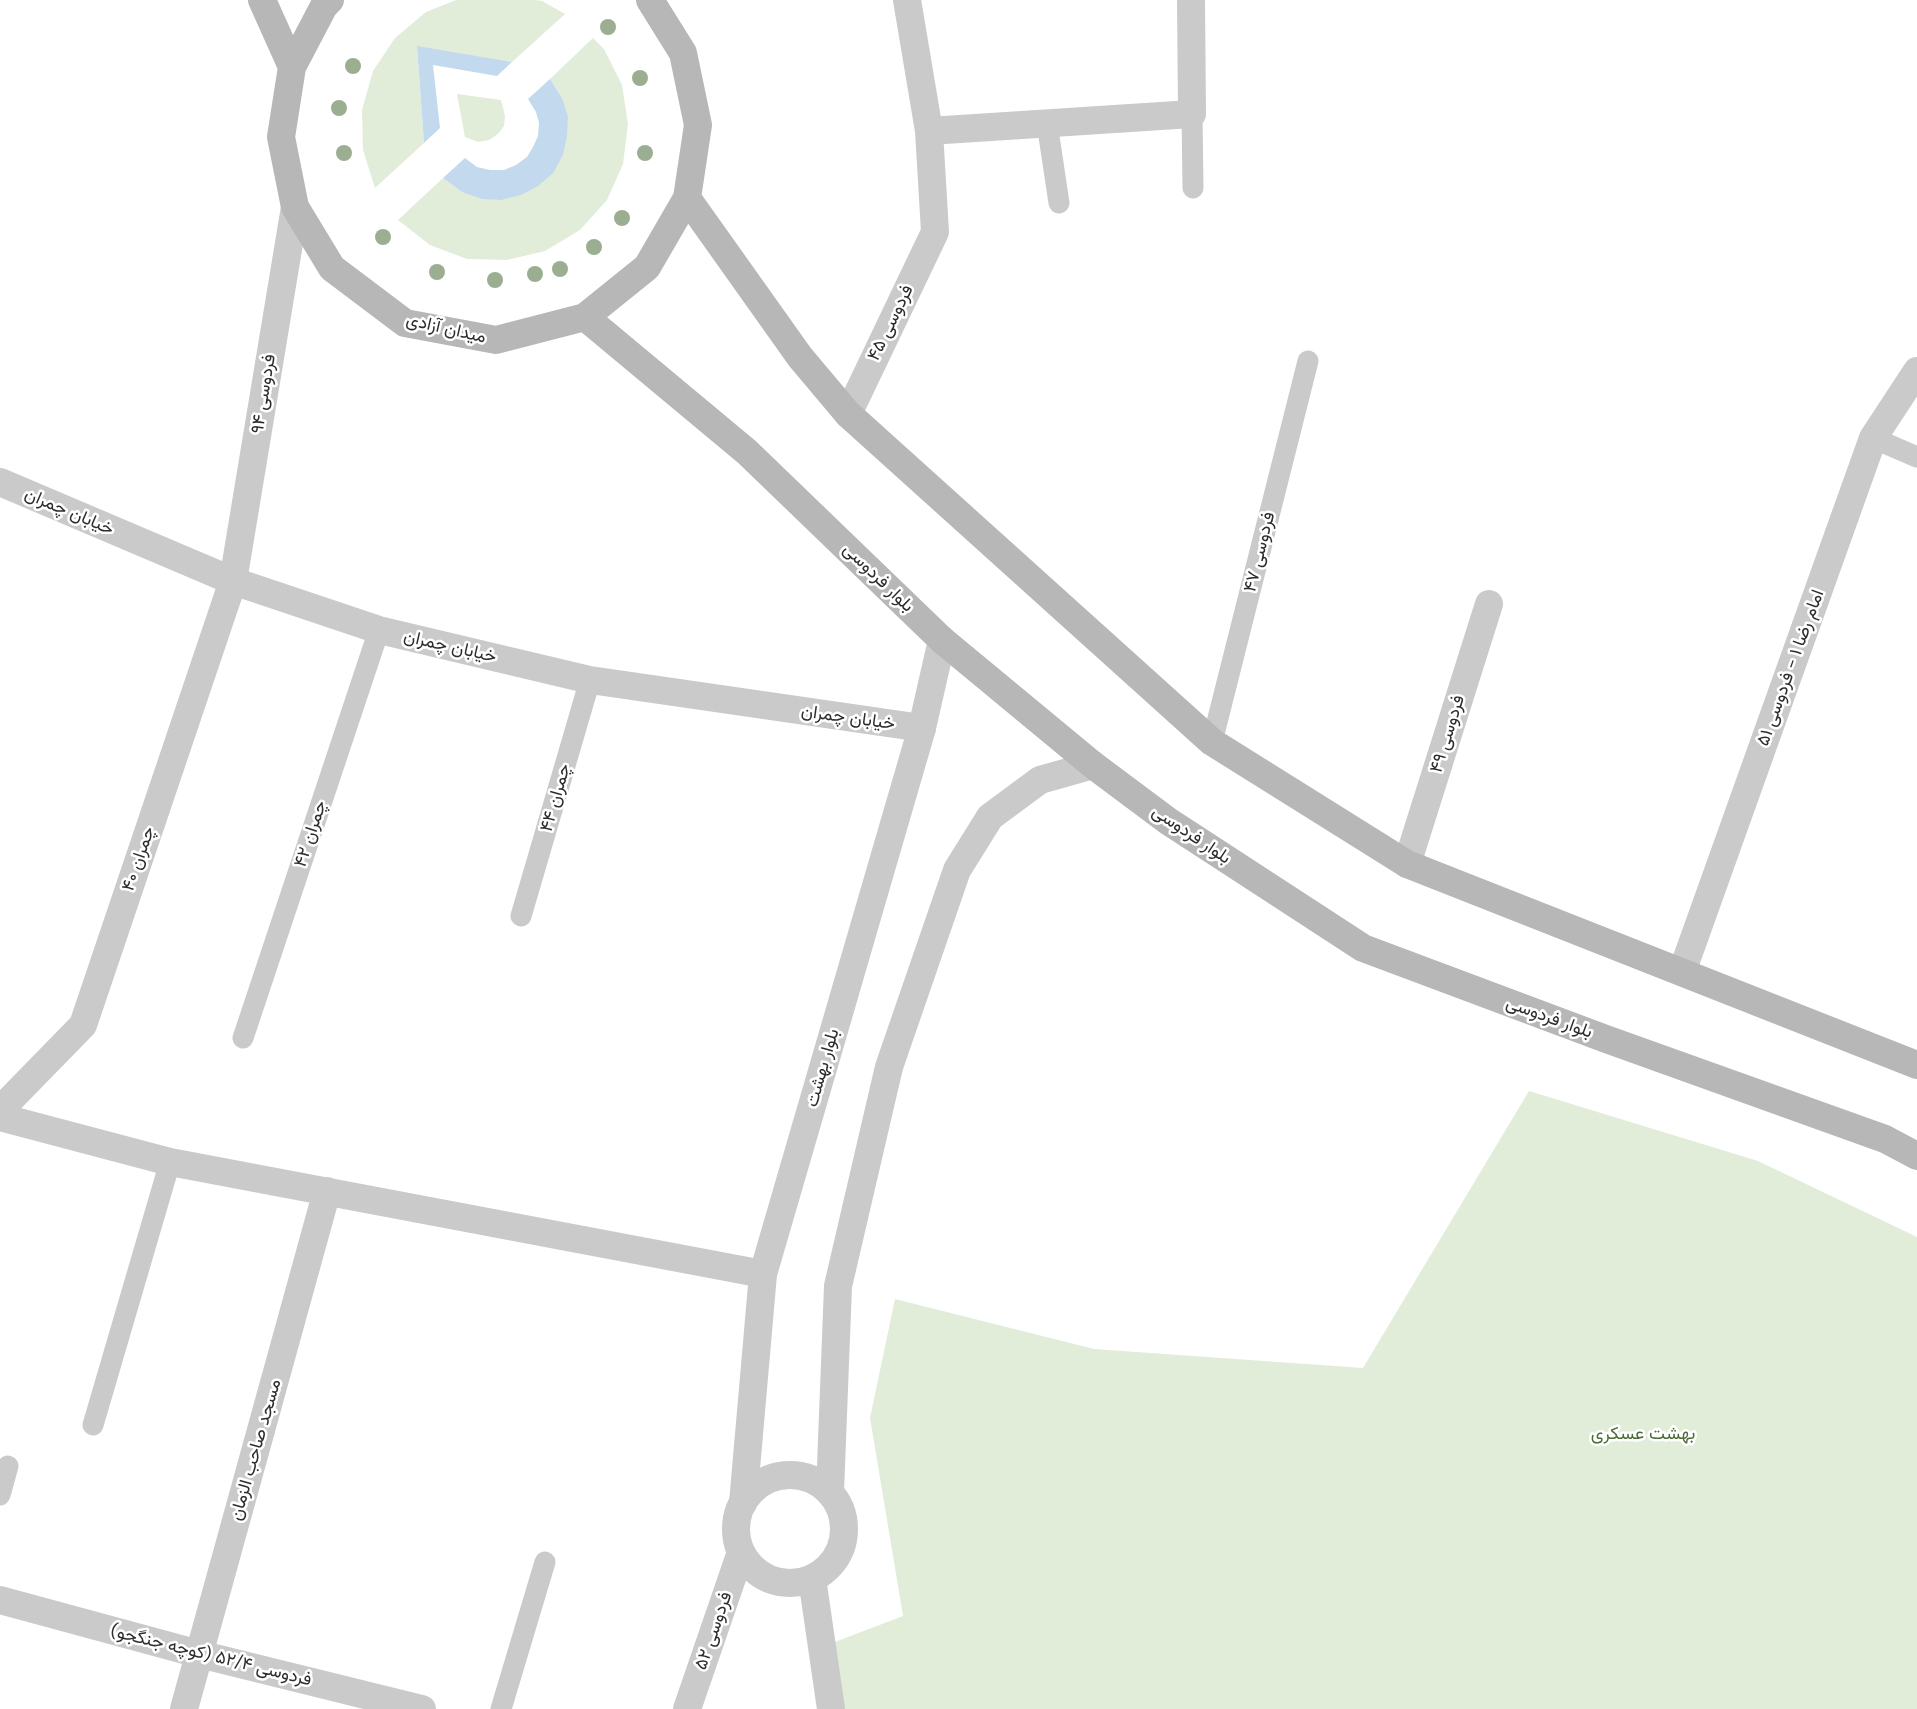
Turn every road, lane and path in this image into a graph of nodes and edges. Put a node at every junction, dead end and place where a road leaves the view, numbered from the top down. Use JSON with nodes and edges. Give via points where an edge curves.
{"nodes":[{"id":1,"x":262,"y":0,"type":"edge"},
{"id":2,"x":330,"y":0,"type":"edge"},
{"id":3,"x":650,"y":0,"type":"edge"},
{"id":4,"x":907,"y":0,"type":"edge"},
{"id":5,"x":1191,"y":0,"type":"edge"},
{"id":6,"x":292,"y":67,"type":"junction"},
{"id":7,"x":1192,"y":114,"type":"junction"},
{"id":8,"x":1047,"y":124,"type":"junction"},
{"id":9,"x":929,"y":131,"type":"junction"},
{"id":10,"x":1193,"y":188,"type":"dead end"},
{"id":11,"x":687,"y":198,"type":"junction"},
{"id":12,"x":1059,"y":202,"type":"dead end"},
{"id":13,"x":295,"y":207,"type":"junction"},
{"id":14,"x":585,"y":317,"type":"junction"},
{"id":15,"x":1308,"y":361,"type":"dead end"},
{"id":16,"x":1917,"y":371,"type":"edge"},
{"id":17,"x":848,"y":414,"type":"junction"},
{"id":18,"x":1873,"y":438,"type":"junction"},
{"id":19,"x":1917,"y":457,"type":"edge"},
{"id":20,"x":0,"y":482,"type":"edge"},
{"id":21,"x":233,"y":581,"type":"junction"},
{"id":22,"x":1489,"y":604,"type":"dead end"},
{"id":23,"x":379,"y":630,"type":"junction"},
{"id":24,"x":942,"y":640,"type":"junction"},
{"id":25,"x":590,"y":680,"type":"junction"},
{"id":26,"x":922,"y":728,"type":"junction"},
{"id":27,"x":1212,"y":742,"type":"junction"},
{"id":28,"x":1093,"y":765,"type":"junction"},
{"id":29,"x":1407,"y":864,"type":"junction"},
{"id":30,"x":521,"y":916,"type":"dead end"},
{"id":31,"x":1682,"y":972,"type":"junction"},
{"id":32,"x":243,"y":1038,"type":"dead end"},
{"id":33,"x":1917,"y":1065,"type":"edge"},
{"id":34,"x":0,"y":1110,"type":"edge"},
{"id":35,"x":0,"y":1117,"type":"edge"},
{"id":36,"x":1917,"y":1156,"type":"edge"},
{"id":37,"x":170,"y":1162,"type":"junction"},
{"id":38,"x":328,"y":1191,"type":"junction"},
{"id":39,"x":763,"y":1274,"type":"junction"},
{"id":40,"x":92,"y":1425,"type":"dead end"},
{"id":41,"x":8,"y":1466,"type":"dead end"},
{"id":42,"x":830,"y":1492,"type":"junction"},
{"id":43,"x":0,"y":1494,"type":"edge"},
{"id":44,"x":743,"y":1503,"type":"junction"},
{"id":45,"x":741,"y":1552,"type":"junction"},
{"id":46,"x":545,"y":1562,"type":"dead end"},
{"id":47,"x":812,"y":1578,"type":"junction"},
{"id":48,"x":0,"y":1600,"type":"edge"},
{"id":49,"x":199,"y":1654,"type":"junction"},
{"id":50,"x":184,"y":1709,"type":"edge"},
{"id":51,"x":422,"y":1709,"type":"edge"},
{"id":52,"x":501,"y":1709,"type":"edge"},
{"id":53,"x":687,"y":1709,"type":"edge"},
{"id":54,"x":830,"y":1709,"type":"edge"}],
"edges":[{"from":1,"to":6,"type":"main road"},
{"from":2,"to":6,"type":"main road","name":"میدان آزادی"},
{"from":3,"to":11,"type":"main road","name":"میدان آزادی","via":[[683,53],[698,125]]},
{"from":4,"to":9,"type":"street"},
{"from":5,"to":7,"type":"street"},
{"from":6,"to":13,"type":"main road","name":"میدان آزادی","via":[[281,137]]},
{"from":7,"to":8,"type":"street"},
{"from":7,"to":10,"type":"lane"},
{"from":8,"to":9,"type":"street"},
{"from":8,"to":12,"type":"lane"},
{"from":9,"to":17,"type":"street","name":"فردوسی ۴۵","via":[[935,232]]},
{"from":11,"to":14,"type":"main road","name":"میدان آزادی","via":[[648,267]]},
{"from":11,"to":17,"type":"main road","via":[[800,356]]},
{"from":13,"to":14,"type":"main road","name":"میدان آزادی","via":[[332,268],[405,323],[496,340]]},
{"from":13,"to":21,"type":"street","name":"فردوسی ۹۴"},
{"from":14,"to":24,"type":"main road","name":"بلوار فردوسی","via":[[747,452]]},
{"from":15,"to":27,"type":"lane","name":"فردوسی ۴۷"},
{"from":16,"to":18,"type":"street","name":"امام رضا ۱ - فردوسی ۵۱"},
{"from":17,"to":27,"type":"main road"},
{"from":18,"to":19,"type":"lane"},
{"from":18,"to":31,"type":"street","name":"امام رضا ۱ - فردوسی ۵۱"},
{"from":20,"to":21,"type":"street","name":"خیابان چمران"},
{"from":21,"to":23,"type":"street","name":"خیابان چمران"},
{"from":21,"to":34,"type":"street","name":"چمران ۴۰","via":[[83,1025]]},
{"from":22,"to":29,"type":"street","name":"فردوسی ۴۹"},
{"from":23,"to":25,"type":"street","name":"خیابان چمران"},
{"from":23,"to":32,"type":"lane","name":"چمران ۴۲"},
{"from":24,"to":26,"type":"street","name":"بلوار بهشت"},
{"from":24,"to":28,"type":"main road","name":"بلوار فردوسی"},
{"from":25,"to":26,"type":"street","name":"خیابان چمران"},
{"from":25,"to":30,"type":"lane","name":"چمران ۴۴"},
{"from":26,"to":39,"type":"street","name":"بلوار بهشت"},
{"from":27,"to":29,"type":"main road"},
{"from":28,"to":36,"type":"main road","name":"بلوار فردوسی","via":[[1168,821],[1363,948],[1885,1139]]},
{"from":28,"to":42,"type":"street","via":[[1040,780],[990,817],[957,870],[889,1067],[838,1286]]},
{"from":29,"to":31,"type":"main road"},
{"from":31,"to":33,"type":"main road"},
{"from":35,"to":37,"type":"street"},
{"from":37,"to":38,"type":"street"},
{"from":37,"to":40,"type":"lane"},
{"from":38,"to":39,"type":"street"},
{"from":38,"to":49,"type":"street","name":"مسجد صاحب الزمان"},
{"from":39,"to":44,"type":"street","name":"بلوار بهشت"},
{"from":41,"to":43,"type":"lane"},
{"from":42,"to":44,"type":"street","via":[[800,1476],[784,1476],[767,1480]]},
{"from":42,"to":47,"type":"street","via":[[844,1522],[843,1540],[837,1556]]},
{"from":44,"to":45,"type":"street","via":[[737,1519],[736,1536]]},
{"from":45,"to":47,"type":"street","via":[[750,1566],[779,1582],[796,1583]]},
{"from":45,"to":53,"type":"street","name":"فردوسی ۵۲"},
{"from":46,"to":52,"type":"lane"},
{"from":47,"to":54,"type":"street"},
{"from":48,"to":49,"type":"street","name":"فردوسی ۵۲/۴ (کوچه جنگجو)"},
{"from":49,"to":50,"type":"street","name":"مسجد صاحب الزمان"},
{"from":49,"to":51,"type":"street","name":"فردوسی ۵۲/۴ (کوچه جنگجو)"}]}
